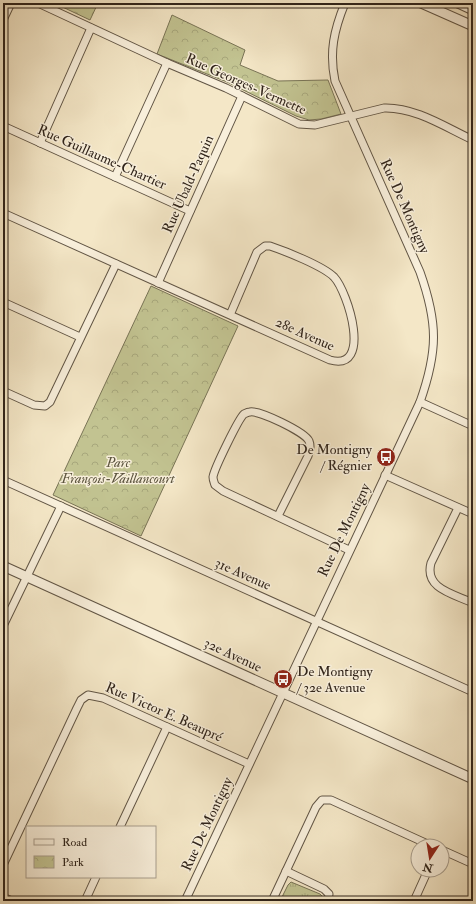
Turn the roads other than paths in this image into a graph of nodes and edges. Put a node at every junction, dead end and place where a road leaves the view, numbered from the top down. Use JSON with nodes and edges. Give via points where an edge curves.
{"nodes":[{"id":1,"x":11,"y":3,"type":"edge"},
{"id":2,"x":38,"y":3,"type":"edge"},
{"id":3,"x":345,"y":3,"type":"edge"},
{"id":4,"x":421,"y":3,"type":"edge"},
{"id":5,"x":458,"y":3,"type":"edge"},
{"id":6,"x":473,"y":10,"type":"edge"},
{"id":7,"x":3,"y":20,"type":"edge"},
{"id":8,"x":473,"y":26,"type":"edge"},
{"id":9,"x":91,"y":28,"type":"junction"},
{"id":10,"x":167,"y":63,"type":"junction"},
{"id":11,"x":242,"y":96,"type":"junction"},
{"id":12,"x":351,"y":118,"type":"junction"},
{"id":13,"x":3,"y":126,"type":"edge"},
{"id":14,"x":473,"y":140,"type":"edge"},
{"id":15,"x":40,"y":143,"type":"junction"},
{"id":16,"x":115,"y":177,"type":"junction"},
{"id":17,"x":190,"y":211,"type":"junction"},
{"id":18,"x":3,"y":213,"type":"edge"},
{"id":19,"x":116,"y":264,"type":"junction"},
{"id":20,"x":158,"y":283,"type":"junction"},
{"id":21,"x":3,"y":302,"type":"edge"},
{"id":22,"x":230,"y":315,"type":"junction"},
{"id":23,"x":80,"y":337,"type":"junction"},
{"id":24,"x":3,"y":391,"type":"edge"},
{"id":25,"x":420,"y":402,"type":"junction"},
{"id":26,"x":473,"y":426,"type":"edge"},
{"id":27,"x":385,"y":475,"type":"junction"},
{"id":28,"x":3,"y":480,"type":"edge"},
{"id":29,"x":61,"y":506,"type":"junction"},
{"id":30,"x":458,"y":508,"type":"junction"},
{"id":31,"x":473,"y":514,"type":"edge"},
{"id":32,"x":278,"y":516,"type":"junction"},
{"id":33,"x":349,"y":550,"type":"junction"},
{"id":34,"x":3,"y":566,"type":"edge"},
{"id":35,"x":27,"y":576,"type":"junction"},
{"id":36,"x":473,"y":603,"type":"edge"},
{"id":37,"x":316,"y":621,"type":"junction"},
{"id":38,"x":3,"y":626,"type":"edge"},
{"id":39,"x":473,"y":692,"type":"edge"},
{"id":40,"x":283,"y":693,"type":"junction"},
{"id":41,"x":168,"y":727,"type":"junction"},
{"id":42,"x":249,"y":764,"type":"junction"},
{"id":43,"x":473,"y":779,"type":"edge"},
{"id":44,"x":120,"y":826,"type":"edge"},
{"id":45,"x":415,"y":838,"type":"edge"},
{"id":46,"x":450,"y":854,"type":"edge"},
{"id":47,"x":473,"y":864,"type":"edge"},
{"id":48,"x":3,"y":865,"type":"edge"},
{"id":49,"x":286,"y":871,"type":"junction"},
{"id":50,"x":96,"y":878,"type":"edge"},
{"id":51,"x":424,"y":878,"type":"edge"},
{"id":52,"x":3,"y":896,"type":"edge"},
{"id":53,"x":12,"y":901,"type":"edge"},
{"id":54,"x":85,"y":901,"type":"edge"},
{"id":55,"x":185,"y":901,"type":"edge"},
{"id":56,"x":272,"y":901,"type":"edge"},
{"id":57,"x":328,"y":901,"type":"edge"},
{"id":58,"x":414,"y":901,"type":"edge"}],
"edges":[{"from":1,"to":7,"type":"street"},
{"from":2,"to":9,"type":"street","name":"Rue Georges-Vermette"},
{"from":3,"to":12,"type":"street","name":"Rue De Montigny","via":[[334,35],[332,67],[335,81]]},
{"from":4,"to":8,"type":"street"},
{"from":5,"to":6,"type":"street"},
{"from":9,"to":10,"type":"street","name":"Rue Georges-Vermette"},
{"from":9,"to":15,"type":"street"},
{"from":10,"to":11,"type":"street","name":"Rue Georges-Vermette"},
{"from":10,"to":16,"type":"street"},
{"from":11,"to":12,"type":"street","name":"Rue Georges-Vermette","via":[[299,124],[315,125]]},
{"from":11,"to":17,"type":"street","name":"Rue Ubald-Paquin"},
{"from":12,"to":14,"type":"street","name":"Rue Georges-Vermette","via":[[384,108],[404,109]]},
{"from":12,"to":25,"type":"street","name":"Rue De Montigny","via":[[429,297],[434,343]]},
{"from":13,"to":15,"type":"street","name":"Rue Guillaume-Chartier"},
{"from":15,"to":16,"type":"street","name":"Rue Guillaume-Chartier"},
{"from":16,"to":17,"type":"street","name":"Rue Guillaume-Chartier"},
{"from":17,"to":20,"type":"street","name":"Rue Ubald-Paquin"},
{"from":18,"to":19,"type":"street","name":"28e Avenue"},
{"from":19,"to":20,"type":"street","name":"28e Avenue"},
{"from":19,"to":23,"type":"street"},
{"from":20,"to":22,"type":"street","name":"28e Avenue"},
{"from":21,"to":23,"type":"street"},
{"from":22,"to":22,"type":"street","name":"28e Avenue","via":[[330,360],[340,362],[346,359],[353,348],[353,319],[335,278],[323,269],[270,246],[265,246],[257,252]]},
{"from":23,"to":24,"type":"street","via":[[53,397],[46,406],[34,405]]},
{"from":25,"to":26,"type":"street"},
{"from":25,"to":27,"type":"street","name":"Rue De Montigny"},
{"from":27,"to":30,"type":"street"},
{"from":27,"to":33,"type":"street","name":"Rue De Montigny"},
{"from":28,"to":29,"type":"street","name":"31e Avenue"},
{"from":29,"to":35,"type":"street"},
{"from":29,"to":37,"type":"street","name":"31e Avenue"},
{"from":30,"to":31,"type":"street"},
{"from":30,"to":36,"type":"street","via":[[429,571],[430,578],[434,584]]},
{"from":32,"to":32,"type":"street","via":[[224,491],[215,486],[213,481],[216,467],[244,414],[264,414],[301,433],[309,440],[308,456]]},
{"from":32,"to":33,"type":"street"},
{"from":33,"to":37,"type":"street","name":"Rue De Montigny"},
{"from":34,"to":35,"type":"street","name":"32e Avenue"},
{"from":35,"to":38,"type":"street"},
{"from":35,"to":40,"type":"street","name":"32e Avenue"},
{"from":37,"to":39,"type":"street","name":"31e Avenue"},
{"from":37,"to":40,"type":"street","name":"Rue De Montigny"},
{"from":40,"to":42,"type":"street","name":"Rue De Montigny"},
{"from":40,"to":43,"type":"street","name":"32e Avenue"},
{"from":41,"to":42,"type":"street","name":"Rue Victor E. Beaupré"},
{"from":41,"to":44,"type":"street"},
{"from":41,"to":48,"type":"street","name":"Rue Victor E. Beaupré","via":[[96,695],[88,695],[81,700]]},
{"from":42,"to":55,"type":"street","name":"Rue De Montigny"},
{"from":45,"to":49,"type":"street","via":[[332,800],[322,800],[316,807]]},
{"from":46,"to":47,"type":"street"},
{"from":49,"to":56,"type":"street"},
{"from":49,"to":57,"type":"street","via":[[324,888],[329,894]]},
{"from":50,"to":54,"type":"street"},
{"from":51,"to":58,"type":"street"},
{"from":52,"to":53,"type":"street"}]}
